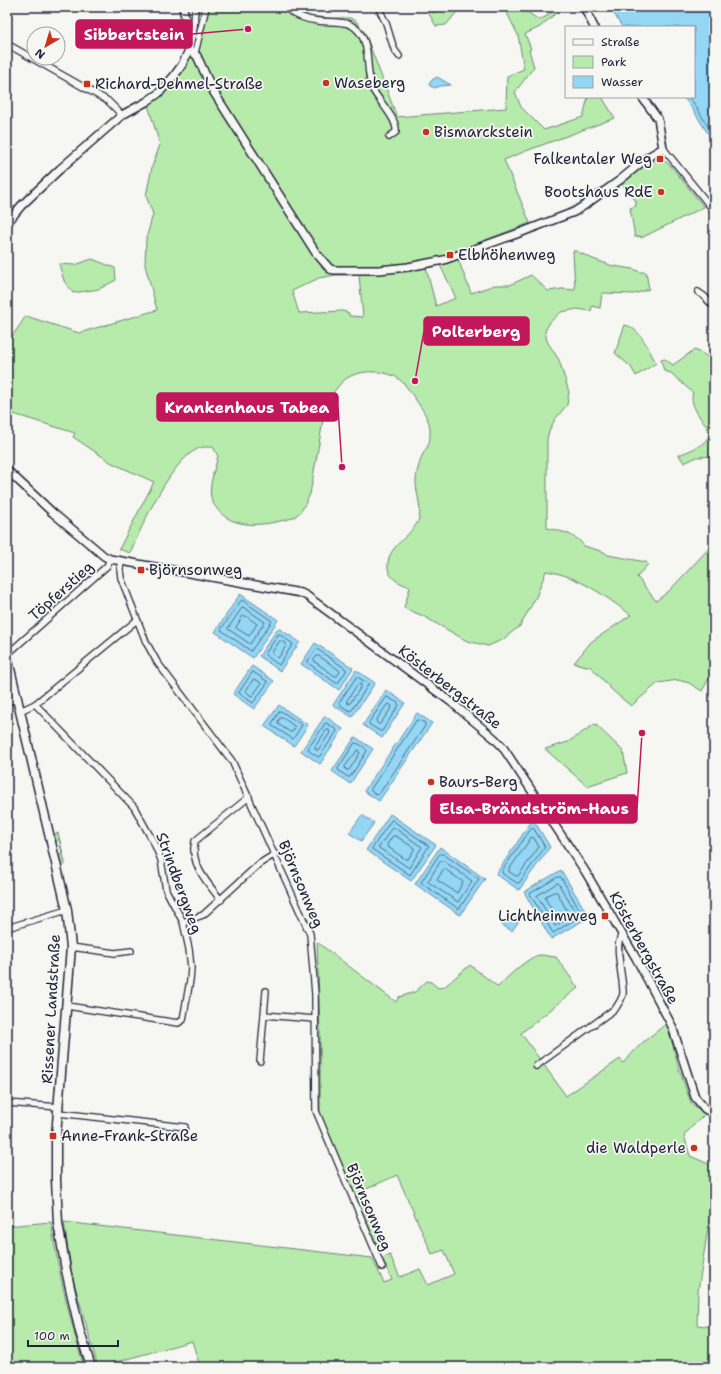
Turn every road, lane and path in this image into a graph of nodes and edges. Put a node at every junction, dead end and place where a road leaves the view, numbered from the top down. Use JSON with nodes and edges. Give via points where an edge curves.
{"nodes":[{"id":1,"x":183,"y":7,"type":"edge"},
{"id":2,"x":195,"y":7,"type":"edge"},
{"id":3,"x":206,"y":7,"type":"edge"},
{"id":4,"x":284,"y":7,"type":"edge"},
{"id":5,"x":378,"y":7,"type":"edge"},
{"id":6,"x":584,"y":7,"type":"edge"},
{"id":7,"x":594,"y":26,"type":"edge"},
{"id":8,"x":7,"y":44,"type":"edge"},
{"id":9,"x":192,"y":51,"type":"junction"},
{"id":10,"x":399,"y":56,"type":"dead end"},
{"id":11,"x":643,"y":98,"type":"edge"},
{"id":12,"x":122,"y":115,"type":"junction"},
{"id":13,"x":389,"y":137,"type":"dead end"},
{"id":14,"x":663,"y":148,"type":"junction"},
{"id":15,"x":714,"y":211,"type":"edge"},
{"id":16,"x":7,"y":223,"type":"edge"},
{"id":17,"x":698,"y":292,"type":"dead end"},
{"id":18,"x":714,"y":307,"type":"edge"},
{"id":19,"x":7,"y":470,"type":"edge"},
{"id":20,"x":110,"y":560,"type":"junction"},
{"id":21,"x":121,"y":562,"type":"junction"},
{"id":22,"x":137,"y":620,"type":"junction"},
{"id":23,"x":7,"y":653,"type":"edge"},
{"id":24,"x":7,"y":656,"type":"edge"},
{"id":25,"x":17,"y":699,"type":"junction"},
{"id":26,"x":7,"y":702,"type":"edge"},
{"id":27,"x":35,"y":704,"type":"junction"},
{"id":28,"x":20,"y":711,"type":"junction"},
{"id":29,"x":249,"y":797,"type":"junction"},
{"id":30,"x":275,"y":854,"type":"junction"},
{"id":31,"x":221,"y":900,"type":"junction"},
{"id":32,"x":67,"y":910,"type":"junction"},
{"id":33,"x":183,"y":922,"type":"junction"},
{"id":34,"x":7,"y":928,"type":"edge"},
{"id":35,"x":622,"y":935,"type":"junction"},
{"id":36,"x":71,"y":947,"type":"junction"},
{"id":37,"x":131,"y":951,"type":"dead end"},
{"id":38,"x":266,"y":991,"type":"dead end"},
{"id":39,"x":68,"y":1006,"type":"junction"},
{"id":40,"x":264,"y":1015,"type":"junction"},
{"id":41,"x":315,"y":1019,"type":"junction"},
{"id":42,"x":260,"y":1061,"type":"dead end"},
{"id":43,"x":536,"y":1066,"type":"dead end"},
{"id":44,"x":7,"y":1102,"type":"edge"},
{"id":45,"x":58,"y":1110,"type":"junction"},
{"id":46,"x":714,"y":1114,"type":"edge"},
{"id":47,"x":185,"y":1127,"type":"dead end"},
{"id":48,"x":382,"y":1267,"type":"dead end"},
{"id":49,"x":91,"y":1367,"type":"edge"}],
"edges":[{"from":1,"to":9,"type":"street"},
{"from":2,"to":9,"type":"street"},
{"from":3,"to":9,"type":"street"},
{"from":4,"to":13,"type":"street","via":[[301,18],[349,23],[358,30],[366,44],[373,89],[397,127],[396,132]]},
{"from":5,"to":10,"type":"street"},
{"from":6,"to":7,"type":"street"},
{"from":8,"to":12,"type":"street","via":[[108,101]]},
{"from":9,"to":12,"type":"street","via":[[159,93]]},
{"from":9,"to":14,"type":"street","via":[[197,56],[213,91],[316,253],[330,268],[342,271],[408,267],[444,260],[522,232],[574,212]]},
{"from":11,"to":14,"type":"street","via":[[658,119]]},
{"from":12,"to":16,"type":"street","via":[[60,169]]},
{"from":14,"to":15,"type":"street"},
{"from":17,"to":18,"type":"street"},
{"from":19,"to":20,"type":"street","name":"Kösterbergstraße"},
{"from":20,"to":21,"type":"street","name":"Kösterbergstraße"},
{"from":20,"to":23,"type":"street","name":"Töpferstieg","via":[[107,566]]},
{"from":21,"to":22,"type":"street","name":"Björnsonweg","via":[[121,578]]},
{"from":21,"to":35,"type":"street","name":"Kösterbergstraße","via":[[304,594],[451,702],[502,746],[585,871]]},
{"from":22,"to":27,"type":"street"},
{"from":22,"to":29,"type":"street","name":"Björnsonweg","via":[[157,662],[232,760]]},
{"from":24,"to":25,"type":"main road","name":"Rissener Landstraße"},
{"from":25,"to":26,"type":"street"},
{"from":25,"to":28,"type":"main road","name":"Rissener Landstraße"},
{"from":27,"to":28,"type":"street"},
{"from":27,"to":33,"type":"street","name":"Strindbergweg","via":[[134,806],[154,842],[161,860],[166,890]]},
{"from":28,"to":32,"type":"main road","name":"Rissener Landstraße"},
{"from":29,"to":30,"type":"street","name":"Björnsonweg"},
{"from":29,"to":31,"type":"street","via":[[195,841],[193,848],[200,874]]},
{"from":30,"to":31,"type":"street","via":[[259,864]]},
{"from":30,"to":41,"type":"street","name":"Björnsonweg","via":[[310,934]]},
{"from":31,"to":33,"type":"street","via":[[203,915]]},
{"from":32,"to":34,"type":"street"},
{"from":32,"to":36,"type":"main road","name":"Rissener Landstraße"},
{"from":33,"to":39,"type":"street","name":"Strindbergweg","via":[[191,968],[183,1020],[178,1023]]},
{"from":35,"to":43,"type":"street","via":[[619,939],[619,954],[623,986],[622,996],[616,1008]]},
{"from":35,"to":46,"type":"street","name":"Kösterbergstraße","via":[[672,1026],[696,1097],[705,1109]]},
{"from":36,"to":37,"type":"street","via":[[115,953]]},
{"from":36,"to":39,"type":"main road","name":"Rissener Landstraße"},
{"from":38,"to":40,"type":"street"},
{"from":39,"to":45,"type":"main road","name":"Rissener Landstraße"},
{"from":40,"to":41,"type":"street"},
{"from":40,"to":42,"type":"street"},
{"from":41,"to":48,"type":"street","name":"Björnsonweg","via":[[316,1111]]},
{"from":44,"to":45,"type":"street"},
{"from":45,"to":47,"type":"street"},
{"from":45,"to":49,"type":"main road","name":"Rissener Landstraße","via":[[58,1223],[67,1277]]}]}
